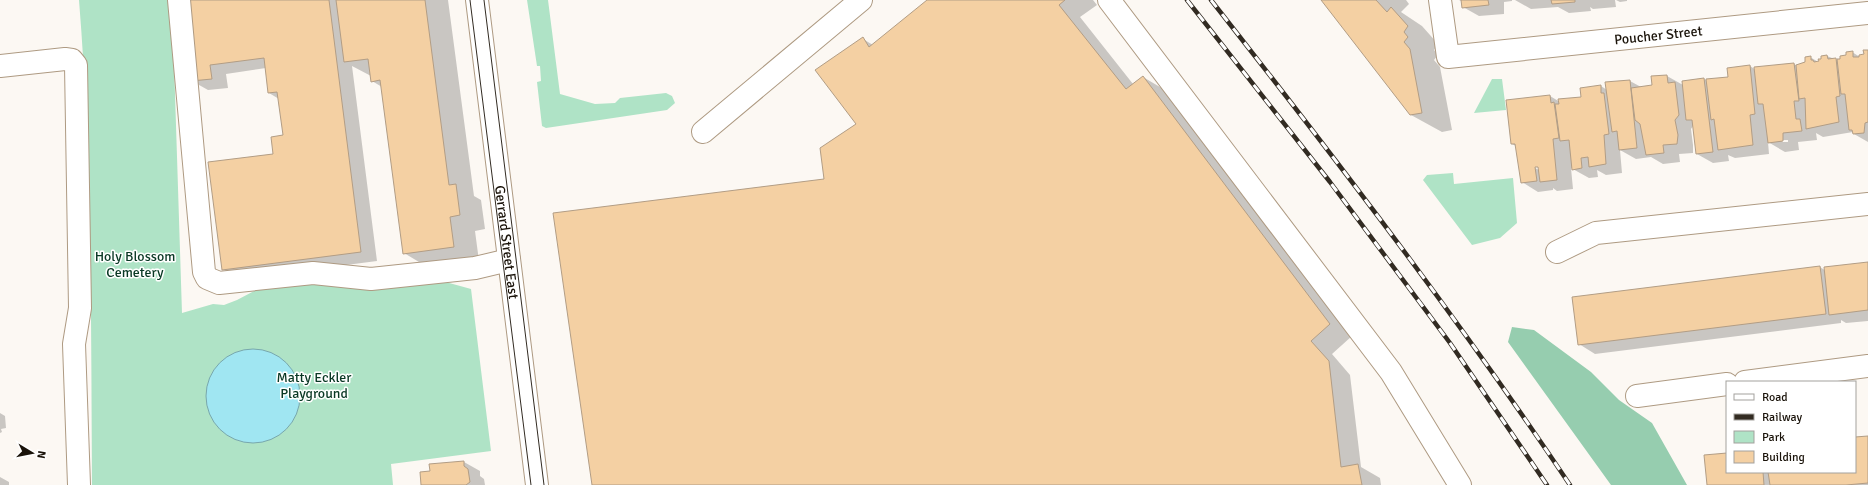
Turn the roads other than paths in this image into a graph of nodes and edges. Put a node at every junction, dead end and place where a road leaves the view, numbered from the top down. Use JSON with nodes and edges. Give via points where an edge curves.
{"nodes":[{"id":1,"x":179,"y":0,"type":"edge"},
{"id":2,"x":477,"y":0,"type":"edge"},
{"id":3,"x":861,"y":0,"type":"edge"},
{"id":4,"x":1109,"y":0,"type":"edge"},
{"id":5,"x":1440,"y":0,"type":"edge"},
{"id":6,"x":1868,"y":12,"type":"edge"},
{"id":7,"x":0,"y":66,"type":"edge"},
{"id":8,"x":703,"y":132,"type":"dead end"},
{"id":9,"x":1868,"y":204,"type":"edge"},
{"id":10,"x":1557,"y":252,"type":"dead end"},
{"id":11,"x":509,"y":260,"type":"junction"},
{"id":12,"x":1868,"y":366,"type":"edge"},
{"id":13,"x":1753,"y":381,"type":"edge"},
{"id":14,"x":1726,"y":384,"type":"edge"},
{"id":15,"x":1637,"y":396,"type":"dead end"},
{"id":16,"x":79,"y":485,"type":"edge"},
{"id":17,"x":537,"y":485,"type":"edge"},
{"id":18,"x":1460,"y":485,"type":"edge"}],
"edges":[{"from":1,"to":11,"type":"street","via":[[204,272],[207,278],[225,283],[313,273],[371,279],[475,268]]},
{"from":2,"to":11,"type":"street","name":"Gerrard Street East"},
{"from":3,"to":8,"type":"street"},
{"from":4,"to":18,"type":"street","via":[[1391,372]]},
{"from":5,"to":6,"type":"street","name":"Poucher Street","via":[[1448,58]]},
{"from":7,"to":16,"type":"street","via":[[65,59],[72,60],[76,65],[80,308],[74,344]]},
{"from":9,"to":10,"type":"street","via":[[1596,233]]},
{"from":11,"to":17,"type":"street","name":"Gerrard Street East"},
{"from":12,"to":13,"type":"street"},
{"from":14,"to":15,"type":"street"}]}
